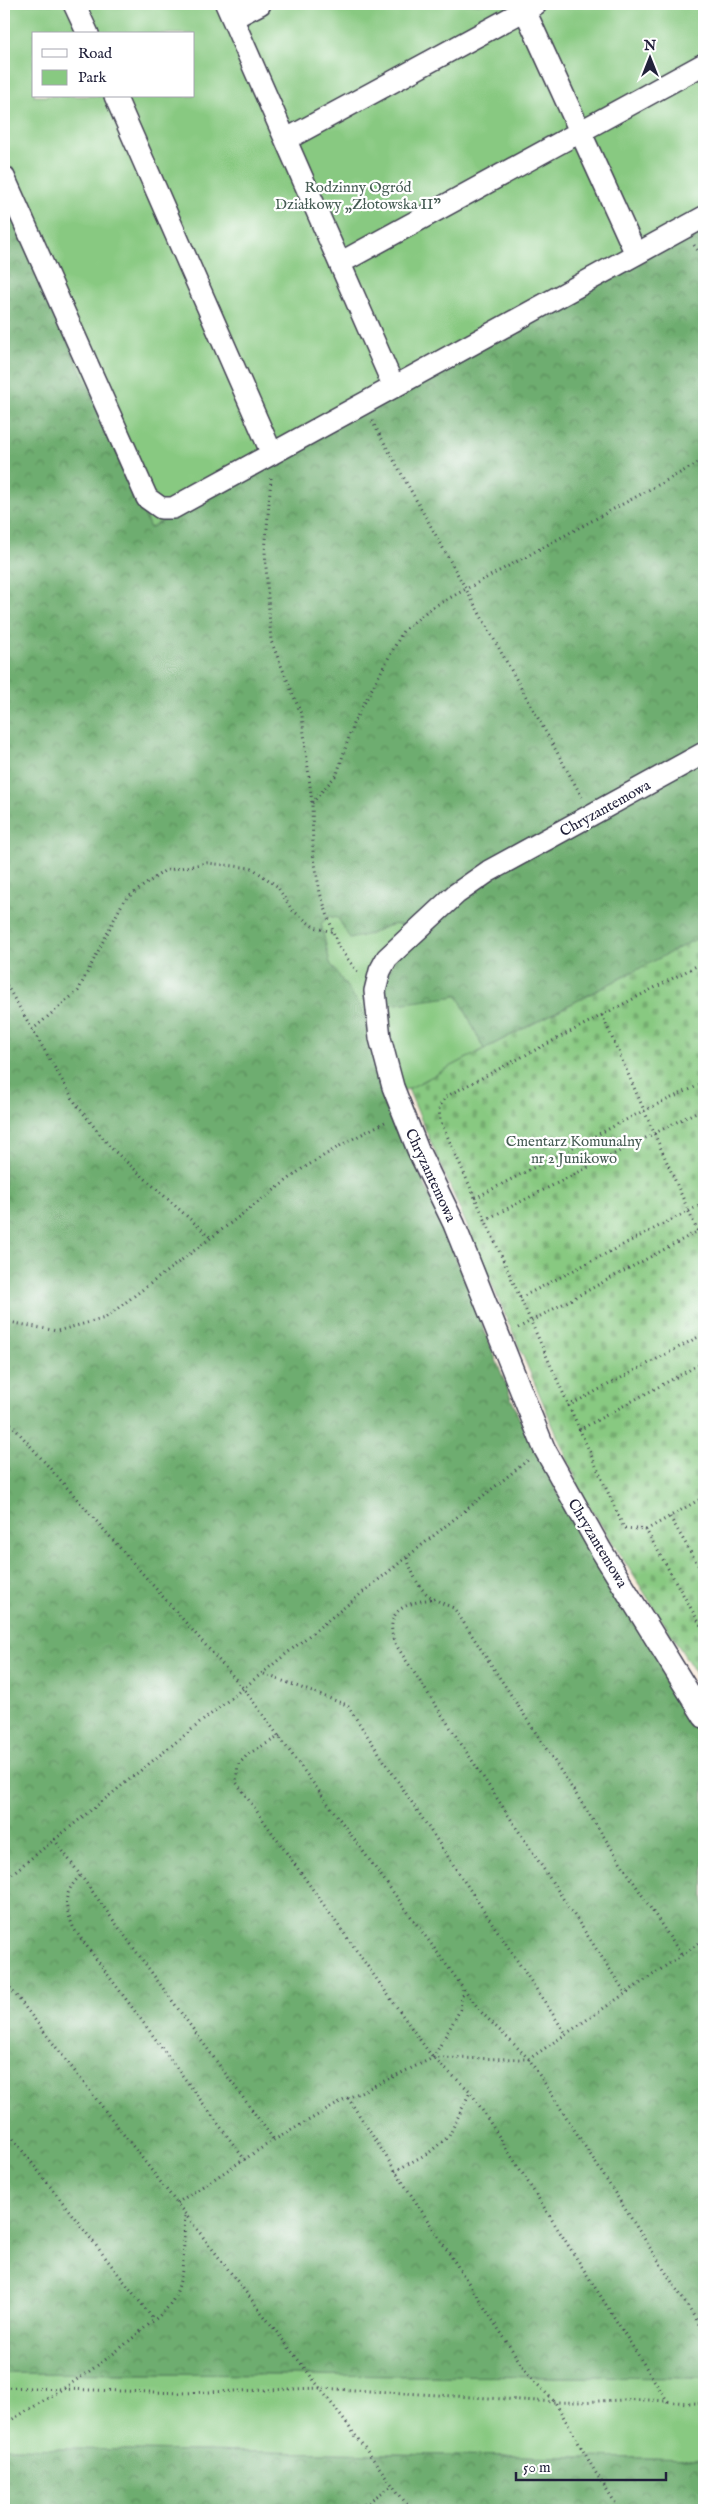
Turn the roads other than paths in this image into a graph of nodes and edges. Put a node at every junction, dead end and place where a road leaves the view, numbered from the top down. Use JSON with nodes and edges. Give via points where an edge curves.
{"nodes":[{"id":1,"x":74,"y":4,"type":"edge"},
{"id":2,"x":260,"y":4,"type":"edge"},
{"id":3,"x":527,"y":6,"type":"edge"},
{"id":4,"x":229,"y":11,"type":"edge"},
{"id":5,"x":87,"y":32,"type":"edge"},
{"id":6,"x":704,"y":64,"type":"edge"},
{"id":7,"x":116,"y":98,"type":"edge"},
{"id":8,"x":579,"y":132,"type":"junction"},
{"id":9,"x":287,"y":139,"type":"junction"},
{"id":10,"x":4,"y":177,"type":"edge"},
{"id":11,"x":704,"y":217,"type":"edge"},
{"id":12,"x":636,"y":254,"type":"junction"},
{"id":13,"x":340,"y":263,"type":"junction"},
{"id":14,"x":394,"y":387,"type":"junction"},
{"id":15,"x":272,"y":454,"type":"junction"},
{"id":16,"x":704,"y":753,"type":"edge"},
{"id":17,"x":704,"y":1717,"type":"edge"}],
"edges":[{"from":1,"to":5,"type":"street"},
{"from":2,"to":4,"type":"street"},
{"from":3,"to":8,"type":"street"},
{"from":3,"to":9,"type":"street"},
{"from":4,"to":9,"type":"street"},
{"from":6,"to":8,"type":"street"},
{"from":7,"to":15,"type":"street"},
{"from":8,"to":12,"type":"street"},
{"from":8,"to":13,"type":"street"},
{"from":9,"to":13,"type":"street"},
{"from":10,"to":15,"type":"street","via":[[147,498],[161,508],[173,508]]},
{"from":11,"to":12,"type":"street"},
{"from":12,"to":14,"type":"street"},
{"from":13,"to":14,"type":"street"},
{"from":14,"to":15,"type":"street"},
{"from":16,"to":17,"type":"street","name":"Chryzantemowa","via":[[489,870],[456,894],[388,958],[380,971],[376,991],[380,1038],[403,1113],[454,1224],[544,1448],[606,1558]]}]}
